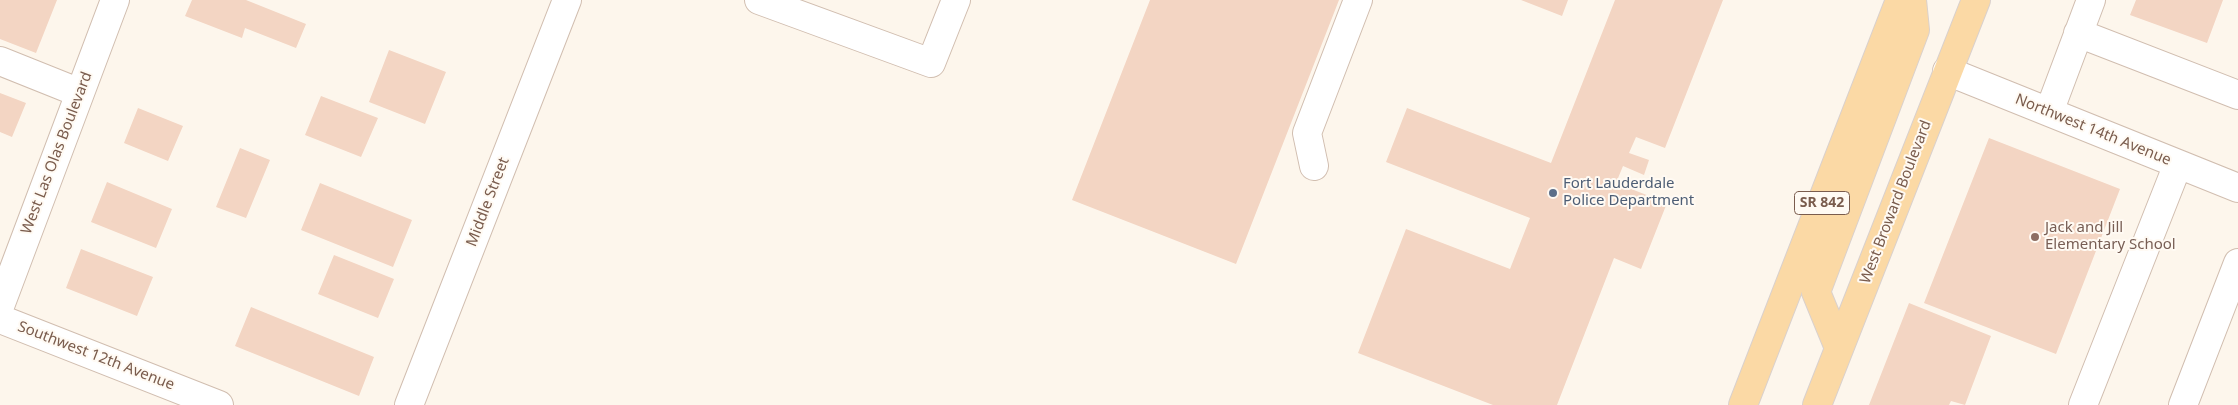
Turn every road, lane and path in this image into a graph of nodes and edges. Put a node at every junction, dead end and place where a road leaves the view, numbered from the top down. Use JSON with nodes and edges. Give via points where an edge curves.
{"nodes":[{"id":1,"x":115,"y":0,"type":"edge"},
{"id":2,"x":567,"y":0,"type":"edge"},
{"id":3,"x":956,"y":0,"type":"edge"},
{"id":4,"x":1358,"y":0,"type":"edge"},
{"id":5,"x":1900,"y":0,"type":"edge"},
{"id":6,"x":1912,"y":0,"type":"edge"},
{"id":7,"x":1976,"y":0,"type":"edge"},
{"id":8,"x":2090,"y":0,"type":"edge"},
{"id":9,"x":763,"y":1,"type":"edge"},
{"id":10,"x":2078,"y":33,"type":"junction"},
{"id":11,"x":0,"y":60,"type":"edge"},
{"id":12,"x":1947,"y":71,"type":"junction"},
{"id":13,"x":80,"y":92,"type":"junction"},
{"id":14,"x":2238,"y":95,"type":"edge"},
{"id":15,"x":2050,"y":112,"type":"junction"},
{"id":16,"x":2178,"y":164,"type":"junction"},
{"id":17,"x":1314,"y":166,"type":"dead end"},
{"id":18,"x":2238,"y":188,"type":"edge"},
{"id":19,"x":2238,"y":263,"type":"edge"},
{"id":20,"x":0,"y":306,"type":"edge"},
{"id":21,"x":0,"y":319,"type":"edge"},
{"id":22,"x":1839,"y":348,"type":"junction"},
{"id":23,"x":1764,"y":352,"type":"junction"},
{"id":24,"x":219,"y":405,"type":"edge"},
{"id":25,"x":408,"y":405,"type":"edge"},
{"id":26,"x":1743,"y":405,"type":"edge"},
{"id":27,"x":1766,"y":405,"type":"edge"},
{"id":28,"x":1817,"y":405,"type":"edge"},
{"id":29,"x":2083,"y":405,"type":"edge"},
{"id":30,"x":2183,"y":405,"type":"edge"}],
"edges":[{"from":1,"to":13,"type":"street","name":"West Las Olas Boulevard"},
{"from":2,"to":25,"type":"street","name":"Middle Street"},
{"from":3,"to":9,"type":"street","via":[[931,63]]},
{"from":4,"to":17,"type":"street","via":[[1307,132]]},
{"from":5,"to":23,"type":"main road","number":"SR 842"},
{"from":6,"to":22,"type":"main road","via":[[1915,30],[1816,292]]},
{"from":7,"to":12,"type":"main road","name":"West Broward Boulevard"},
{"from":8,"to":10,"type":"street"},
{"from":10,"to":14,"type":"street"},
{"from":10,"to":15,"type":"street"},
{"from":11,"to":13,"type":"street"},
{"from":12,"to":15,"type":"street","name":"Northwest 14th Avenue"},
{"from":12,"to":22,"type":"main road","name":"West Broward Boulevard"},
{"from":13,"to":20,"type":"street","name":"West Las Olas Boulevard"},
{"from":15,"to":16,"type":"street","name":"Northwest 14th Avenue"},
{"from":16,"to":18,"type":"street","name":"Northwest 14th Avenue"},
{"from":16,"to":29,"type":"street"},
{"from":19,"to":30,"type":"street"},
{"from":21,"to":24,"type":"street","name":"Southwest 12th Avenue"},
{"from":22,"to":28,"type":"main road","name":"West Broward Boulevard"},
{"from":23,"to":26,"type":"main road","number":"SR 842"},
{"from":23,"to":27,"type":"main road"}]}
